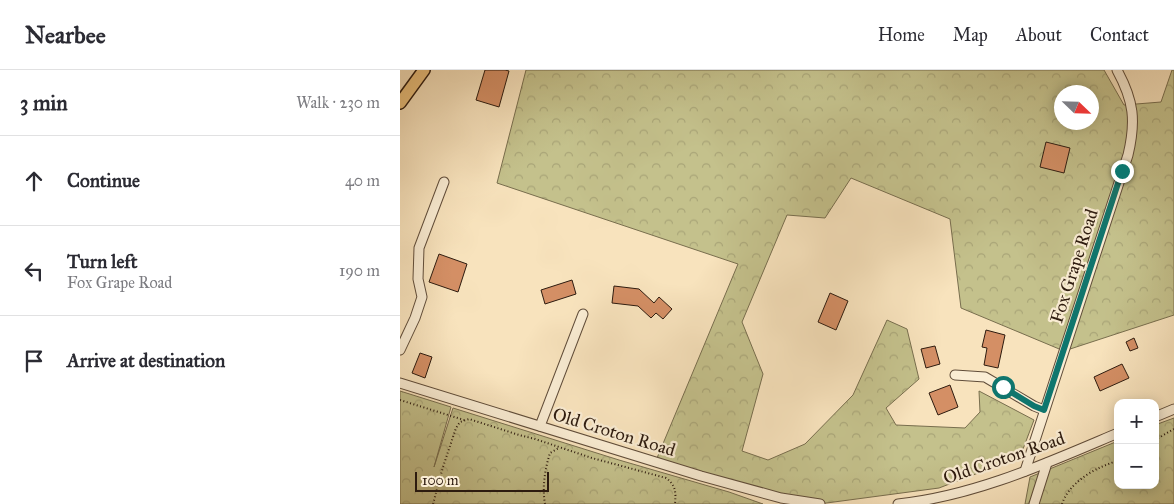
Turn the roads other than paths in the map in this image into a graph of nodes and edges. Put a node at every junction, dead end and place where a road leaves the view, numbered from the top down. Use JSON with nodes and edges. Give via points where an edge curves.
{"nodes":[{"id":1,"x":424,"y":70,"type":"edge"},
{"id":2,"x":1117,"y":70,"type":"edge"},
{"id":3,"x":400,"y":103,"type":"edge"},
{"id":4,"x":444,"y":182,"type":"dead end"},
{"id":5,"x":583,"y":314,"type":"dead end"},
{"id":6,"x":400,"y":350,"type":"edge"},
{"id":7,"x":955,"y":375,"type":"dead end"},
{"id":8,"x":400,"y":383,"type":"edge"},
{"id":9,"x":1174,"y":409,"type":"edge"},
{"id":10,"x":1044,"y":410,"type":"junction"},
{"id":11,"x":1159,"y":415,"type":"edge"},
{"id":12,"x":540,"y":426,"type":"junction"},
{"id":13,"x":1114,"y":435,"type":"edge"},
{"id":14,"x":1047,"y":463,"type":"junction"},
{"id":15,"x":1024,"y":471,"type":"junction"},
{"id":16,"x":820,"y":504,"type":"edge"},
{"id":17,"x":898,"y":504,"type":"edge"},
{"id":18,"x":1034,"y":504,"type":"edge"}],
"edges":[{"from":1,"to":3,"type":"main road"},
{"from":2,"to":10,"type":"street","name":"Fox Grape Road","via":[[1133,114],[1128,155]]},
{"from":4,"to":6,"type":"street","via":[[419,248],[418,279],[422,297]]},
{"from":5,"to":12,"type":"street"},
{"from":7,"to":10,"type":"street","via":[[985,377]]},
{"from":8,"to":12,"type":"street","name":"Old Croton Road"},
{"from":9,"to":11,"type":"street"},
{"from":10,"to":15,"type":"street","name":"Fox Grape Road"},
{"from":12,"to":16,"type":"street","name":"Old Croton Road","via":[[781,498]]},
{"from":13,"to":14,"type":"street","name":"Old Croton Road"},
{"from":14,"to":15,"type":"street","name":"Old Croton Road"},
{"from":14,"to":18,"type":"street"},
{"from":15,"to":17,"type":"street","name":"Old Croton Road","via":[[945,497]]}]}
